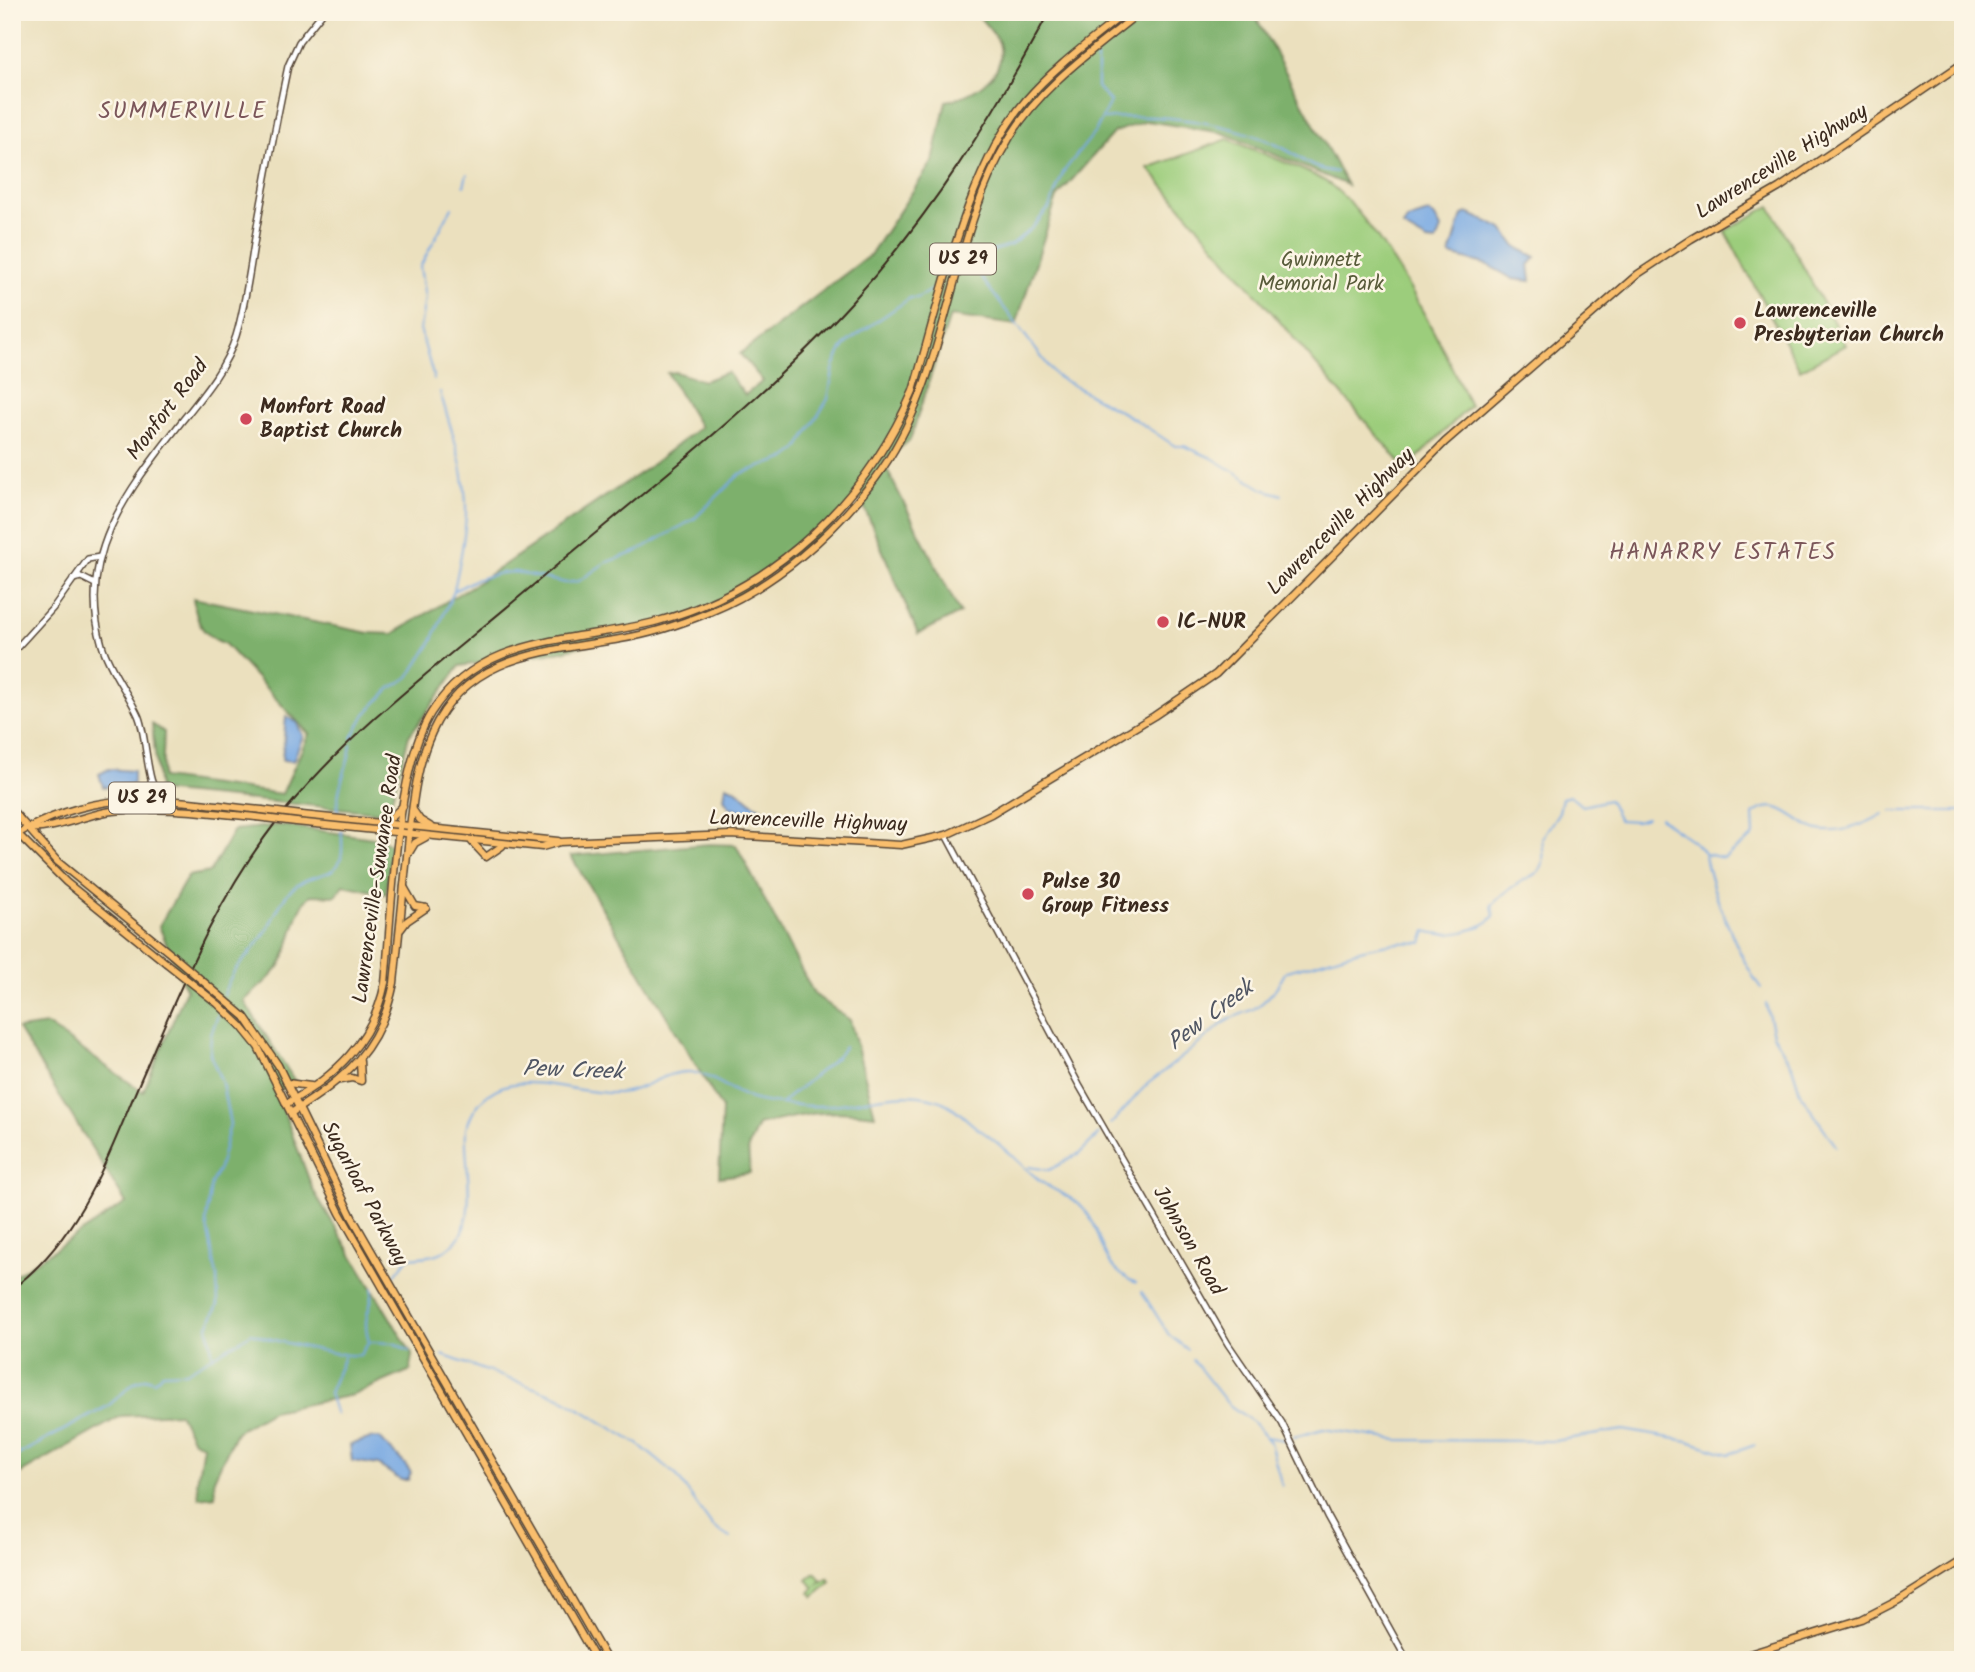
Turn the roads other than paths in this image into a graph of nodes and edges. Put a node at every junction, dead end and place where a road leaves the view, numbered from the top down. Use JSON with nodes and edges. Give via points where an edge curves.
{"nodes":[{"id":1,"x":323,"y":12,"type":"edge"},
{"id":2,"x":1126,"y":12,"type":"edge"},
{"id":3,"x":1140,"y":12,"type":"edge"},
{"id":4,"x":1963,"y":63,"type":"edge"},
{"id":5,"x":100,"y":557,"type":"junction"},
{"id":6,"x":73,"y":579,"type":"junction"},
{"id":7,"x":95,"y":584,"type":"junction"},
{"id":8,"x":708,"y":603,"type":"junction"},
{"id":9,"x":713,"y":611,"type":"junction"},
{"id":10,"x":577,"y":637,"type":"junction"},
{"id":11,"x":579,"y":646,"type":"junction"},
{"id":12,"x":12,"y":653,"type":"edge"},
{"id":13,"x":446,"y":693,"type":"junction"},
{"id":14,"x":453,"y":699,"type":"junction"},
{"id":15,"x":151,"y":782,"type":"junction"},
{"id":16,"x":142,"y":798,"type":"junction"},
{"id":17,"x":163,"y":799,"type":"junction"},
{"id":18,"x":404,"y":803,"type":"junction"},
{"id":19,"x":413,"y":809,"type":"junction"},
{"id":20,"x":12,"y":810,"type":"edge"},
{"id":21,"x":58,"y":823,"type":"junction"},
{"id":22,"x":384,"y":823,"type":"junction"},
{"id":23,"x":402,"y":825,"type":"junction"},
{"id":24,"x":410,"y":826,"type":"junction"},
{"id":25,"x":28,"y":828,"type":"junction"},
{"id":26,"x":435,"y":828,"type":"junction"},
{"id":27,"x":383,"y":832,"type":"junction"},
{"id":28,"x":14,"y":833,"type":"edge"},
{"id":29,"x":401,"y":833,"type":"junction"},
{"id":30,"x":410,"y":834,"type":"junction"},
{"id":31,"x":946,"y":835,"type":"junction"},
{"id":32,"x":427,"y":837,"type":"junction"},
{"id":33,"x":470,"y":841,"type":"junction"},
{"id":34,"x":560,"y":842,"type":"junction"},
{"id":35,"x":510,"y":845,"type":"junction"},
{"id":36,"x":48,"y":851,"type":"junction"},
{"id":37,"x":398,"y":852,"type":"junction"},
{"id":38,"x":407,"y":858,"type":"junction"},
{"id":39,"x":404,"y":885,"type":"junction"},
{"id":40,"x":399,"y":933,"type":"junction"},
{"id":41,"x":361,"y":1058,"type":"junction"},
{"id":42,"x":338,"y":1081,"type":"junction"},
{"id":43,"x":286,"y":1083,"type":"junction"},
{"id":44,"x":316,"y":1085,"type":"junction"},
{"id":45,"x":294,"y":1100,"type":"junction"},
{"id":46,"x":286,"y":1104,"type":"junction"},
{"id":47,"x":299,"y":1108,"type":"junction"},
{"id":48,"x":291,"y":1113,"type":"junction"},
{"id":49,"x":1963,"y":1560,"type":"edge"},
{"id":50,"x":596,"y":1660,"type":"edge"},
{"id":51,"x":607,"y":1660,"type":"edge"},
{"id":52,"x":1406,"y":1660,"type":"edge"},
{"id":53,"x":1730,"y":1660,"type":"edge"}],
"edges":[{"from":1,"to":5,"type":"street","name":"Monfort Road","via":[[299,42],[288,66],[235,338],[210,385],[130,488]]},
{"from":2,"to":8,"type":"main road","name":"Lawrenceville-Suwanee Road","number":"US 29","via":[[1052,72],[1026,101],[984,165],[912,391],[869,471],[839,509],[801,545]]},
{"from":3,"to":9,"type":"main road","name":"Lawrenceville-Suwanee Road","number":"US 29","via":[[1051,86],[1009,139],[981,200],[922,394],[877,476],[845,516],[791,564]]},
{"from":4,"to":31,"type":"main road","name":"Lawrenceville Highway","via":[[1779,188],[1639,274],[1445,442],[1198,688],[991,814]]},
{"from":5,"to":6,"type":"street","via":[[88,559]]},
{"from":5,"to":7,"type":"street","name":"Monfort Road"},
{"from":6,"to":7,"type":"street","via":[[81,577]]},
{"from":6,"to":12,"type":"street"},
{"from":7,"to":15,"type":"street","name":"Monfort Road","via":[[102,644],[141,723]]},
{"from":8,"to":9,"type":"main road"},
{"from":8,"to":10,"type":"main road","name":"Lawrenceville-Suwanee Road","number":"US 29","via":[[661,620]]},
{"from":9,"to":11,"type":"main road","name":"Lawrenceville-Suwanee Road","number":"US 29","via":[[652,632]]},
{"from":10,"to":11,"type":"main road"},
{"from":10,"to":13,"type":"main road","name":"Lawrenceville-Suwanee Road","number":"US 29","via":[[538,642],[500,654],[471,670]]},
{"from":11,"to":14,"type":"main road","name":"Lawrenceville-Suwanee Road","number":"US 29","via":[[508,660]]},
{"from":13,"to":14,"type":"main road"},
{"from":13,"to":18,"type":"main road","name":"Lawrenceville-Suwanee Road","number":"US 29","via":[[416,746]]},
{"from":14,"to":19,"type":"main road","name":"Lawrenceville-Suwanee Road","number":"US 29","via":[[426,746]]},
{"from":15,"to":16,"type":"street"},
{"from":15,"to":17,"type":"street","name":"Monfort Road"},
{"from":16,"to":17,"type":"main road","name":"Lawrenceville Highway","number":"US 29"},
{"from":16,"to":25,"type":"main road","name":"Lawrenceville Highway","number":"US 29","via":[[79,807]]},
{"from":17,"to":22,"type":"main road","name":"Lawrenceville Highway","number":"US 29","bridge":true},
{"from":18,"to":22,"type":"main road","via":[[397,815]]},
{"from":18,"to":23,"type":"main road","name":"Lawrenceville-Suwanee Road"},
{"from":19,"to":24,"type":"main road","name":"Lawrenceville-Suwanee Road","number":"US 29"},
{"from":19,"to":26,"type":"main road","via":[[419,820]]},
{"from":20,"to":25,"type":"main road","name":"Sugarloaf Parkway"},
{"from":21,"to":25,"type":"main road","name":"Lawrenceville Highway","number":"US 29","via":[[39,830]]},
{"from":21,"to":27,"type":"main road","name":"Lawrenceville Highway","number":"US 29","bridge":true,"via":[[132,810],[256,817]]},
{"from":21,"to":36,"type":"main road","via":[[47,832]]},
{"from":22,"to":23,"type":"main road","name":"Lawrenceville Highway"},
{"from":23,"to":24,"type":"main road","name":"Lawrenceville Highway"},
{"from":23,"to":29,"type":"main road","name":"Lawrenceville-Suwanee Road"},
{"from":24,"to":26,"type":"main road","name":"Lawrenceville Highway"},
{"from":24,"to":30,"type":"main road","name":"Lawrenceville-Suwanee Road","number":"US 29"},
{"from":25,"to":28,"type":"main road","name":"Lawrenceville Highway","number":"US 29"},
{"from":25,"to":36,"type":"main road","name":"Sugarloaf Parkway"},
{"from":26,"to":34,"type":"main road","name":"Lawrenceville Highway"},
{"from":27,"to":29,"type":"main road","name":"Lawrenceville Highway","number":"US 29"},
{"from":27,"to":37,"type":"main road","via":[[395,842]]},
{"from":28,"to":46,"type":"main road","name":"Sugarloaf Parkway","bridge":true,"via":[[66,882],[241,1026],[258,1047]]},
{"from":29,"to":30,"type":"main road","name":"Lawrenceville Highway","number":"US 29"},
{"from":29,"to":37,"type":"main road","name":"Lawrenceville-Suwanee Road"},
{"from":30,"to":32,"type":"main road","name":"Lawrenceville Highway"},
{"from":30,"to":38,"type":"main road","name":"Lawrenceville-Suwanee Road"},
{"from":31,"to":34,"type":"main road","name":"Lawrenceville Highway","via":[[886,846],[730,835]]},
{"from":31,"to":52,"type":"street","name":"Johnson Road","via":[[1079,1085],[1228,1344],[1282,1423]]},
{"from":32,"to":33,"type":"main road","name":"Lawrenceville Highway"},
{"from":32,"to":38,"type":"main road","via":[[415,843]]},
{"from":33,"to":35,"type":"main road","name":"Lawrenceville Highway"},
{"from":33,"to":35,"type":"main road","via":[[486,857],[500,846]]},
{"from":34,"to":35,"type":"main road","name":"Lawrenceville Highway","via":[[542,847]]},
{"from":36,"to":43,"type":"main road","name":"Sugarloaf Parkway","bridge":true,"via":[[245,1017],[265,1041]]},
{"from":37,"to":44,"type":"main road","name":"Lawrenceville-Suwanee Road","via":[[378,1011],[356,1051]]},
{"from":38,"to":39,"type":"main road","name":"Lawrenceville-Suwanee Road"},
{"from":39,"to":40,"type":"main road","name":"Lawrenceville-Suwanee Road"},
{"from":39,"to":40,"type":"main road","via":[[409,900],[426,908]]},
{"from":40,"to":41,"type":"main road","name":"Lawrenceville-Suwanee Road","via":[[391,1000]]},
{"from":41,"to":42,"type":"main road"},
{"from":41,"to":42,"type":"main road","via":[[361,1080]]},
{"from":42,"to":47,"type":"main road"},
{"from":43,"to":44,"type":"main road"},
{"from":43,"to":45,"type":"main road","name":"Sugarloaf Parkway"},
{"from":44,"to":45,"type":"main road","name":"Lawrenceville-Suwanee Road"},
{"from":45,"to":46,"type":"main road","name":"Lawrenceville-Suwanee Road"},
{"from":45,"to":47,"type":"main road","name":"Sugarloaf Parkway"},
{"from":46,"to":48,"type":"main road","name":"Sugarloaf Parkway"},
{"from":47,"to":48,"type":"main road"},
{"from":47,"to":51,"type":"main road","name":"Sugarloaf Parkway","via":[[352,1217]]},
{"from":48,"to":50,"type":"main road","name":"Sugarloaf Parkway","via":[[345,1221]]},
{"from":49,"to":53,"type":"main road","via":[[1862,1619]]}]}
